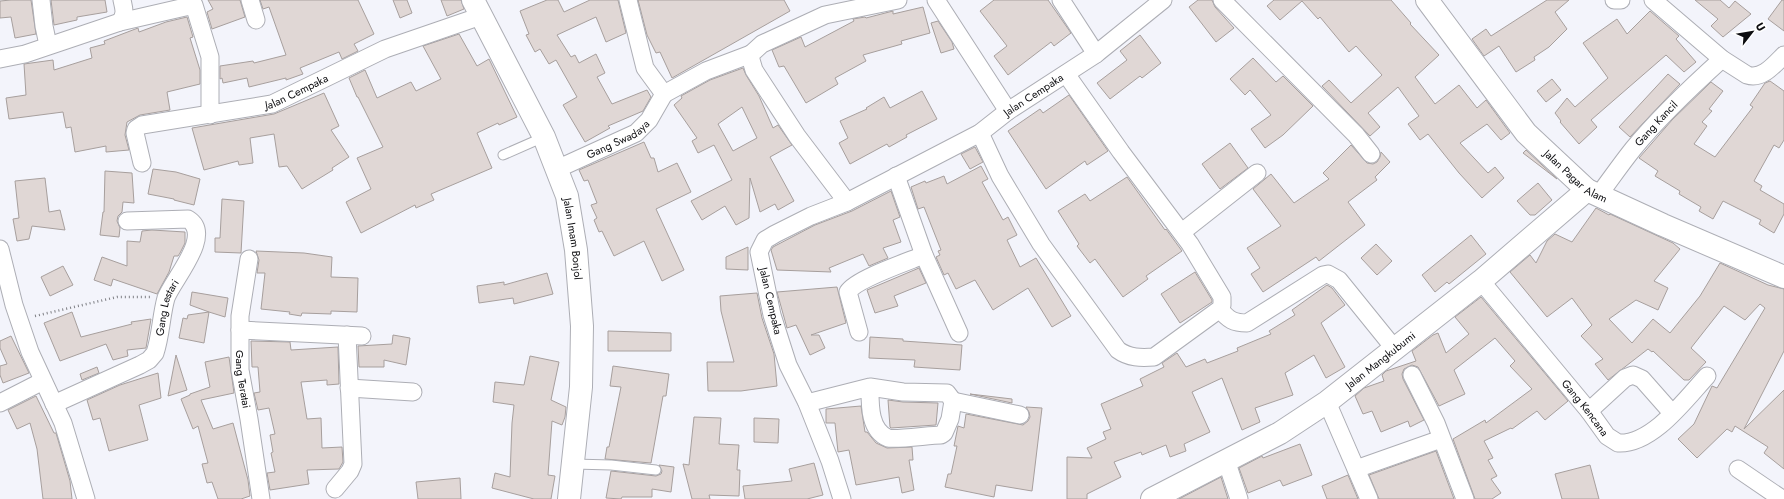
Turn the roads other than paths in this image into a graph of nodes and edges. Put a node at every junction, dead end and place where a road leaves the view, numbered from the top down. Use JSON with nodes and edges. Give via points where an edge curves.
{"nodes":[{"id":1,"x":41,"y":0,"type":"edge"},
{"id":2,"x":122,"y":0,"type":"edge"},
{"id":3,"x":250,"y":0,"type":"edge"},
{"id":4,"x":628,"y":0,"type":"edge"},
{"id":5,"x":898,"y":0,"type":"edge"},
{"id":6,"x":936,"y":0,"type":"edge"},
{"id":7,"x":1061,"y":0,"type":"edge"},
{"id":8,"x":1163,"y":0,"type":"edge"},
{"id":9,"x":1222,"y":0,"type":"edge"},
{"id":10,"x":1427,"y":0,"type":"edge"},
{"id":11,"x":1614,"y":0,"type":"edge"},
{"id":12,"x":1621,"y":0,"type":"edge"},
{"id":13,"x":1662,"y":3,"type":"edge"},
{"id":14,"x":477,"y":8,"type":"edge"},
{"id":15,"x":256,"y":20,"type":"dead end"},
{"id":16,"x":120,"y":22,"type":"junction"},
{"id":17,"x":48,"y":45,"type":"junction"},
{"id":18,"x":751,"y":54,"type":"junction"},
{"id":19,"x":1096,"y":54,"type":"junction"},
{"id":20,"x":1784,"y":55,"type":"edge"},
{"id":21,"x":0,"y":59,"type":"edge"},
{"id":22,"x":1722,"y":59,"type":"junction"},
{"id":23,"x":1066,"y":74,"type":"junction"},
{"id":24,"x":664,"y":94,"type":"junction"},
{"id":25,"x":1008,"y":111,"type":"junction"},
{"id":26,"x":210,"y":115,"type":"junction"},
{"id":27,"x":980,"y":133,"type":"junction"},
{"id":28,"x":544,"y":137,"type":"junction"},
{"id":29,"x":1371,"y":154,"type":"dead end"},
{"id":30,"x":504,"y":155,"type":"dead end"},
{"id":31,"x":142,"y":162,"type":"dead end"},
{"id":32,"x":557,"y":169,"type":"junction"},
{"id":33,"x":1257,"y":173,"type":"dead end"},
{"id":34,"x":896,"y":176,"type":"junction"},
{"id":35,"x":1592,"y":193,"type":"junction"},
{"id":36,"x":847,"y":202,"type":"junction"},
{"id":37,"x":127,"y":221,"type":"dead end"},
{"id":38,"x":1182,"y":232,"type":"junction"},
{"id":39,"x":0,"y":249,"type":"edge"},
{"id":40,"x":924,"y":255,"type":"junction"},
{"id":41,"x":250,"y":259,"type":"dead end"},
{"id":42,"x":1784,"y":277,"type":"edge"},
{"id":43,"x":1481,"y":281,"type":"junction"},
{"id":44,"x":1220,"y":309,"type":"junction"},
{"id":45,"x":240,"y":330,"type":"junction"},
{"id":46,"x":859,"y":332,"type":"dead end"},
{"id":47,"x":959,"y":333,"type":"dead end"},
{"id":48,"x":1394,"y":348,"type":"junction"},
{"id":49,"x":1412,"y":375,"type":"dead end"},
{"id":50,"x":1707,"y":376,"type":"dead end"},
{"id":51,"x":43,"y":381,"type":"junction"},
{"id":52,"x":870,"y":387,"type":"junction"},
{"id":53,"x":349,"y":388,"type":"junction"},
{"id":54,"x":413,"y":392,"type":"dead end"},
{"id":55,"x":953,"y":401,"type":"junction"},
{"id":56,"x":1327,"y":402,"type":"junction"},
{"id":57,"x":807,"y":403,"type":"junction"},
{"id":58,"x":0,"y":404,"type":"edge"},
{"id":59,"x":54,"y":404,"type":"junction"},
{"id":60,"x":1589,"y":411,"type":"junction"},
{"id":61,"x":1672,"y":413,"type":"junction"},
{"id":62,"x":1020,"y":416,"type":"dead end"},
{"id":63,"x":1441,"y":439,"type":"junction"},
{"id":64,"x":1226,"y":460,"type":"junction"},
{"id":65,"x":574,"y":464,"type":"junction"},
{"id":66,"x":1738,"y":468,"type":"dead end"},
{"id":67,"x":1356,"y":469,"type":"junction"},
{"id":68,"x":656,"y":470,"type":"dead end"},
{"id":69,"x":336,"y":489,"type":"dead end"},
{"id":70,"x":86,"y":499,"type":"edge"},
{"id":71,"x":261,"y":499,"type":"edge"},
{"id":72,"x":569,"y":499,"type":"edge"},
{"id":73,"x":842,"y":499,"type":"edge"},
{"id":74,"x":1152,"y":499,"type":"edge"},
{"id":75,"x":1239,"y":499,"type":"edge"},
{"id":76,"x":1369,"y":499,"type":"edge"},
{"id":77,"x":1465,"y":499,"type":"edge"},
{"id":78,"x":1782,"y":499,"type":"edge"}],
"edges":[{"from":1,"to":17,"type":"street"},
{"from":2,"to":16,"type":"street","via":[[125,12]]},
{"from":3,"to":15,"type":"street"},
{"from":4,"to":24,"type":"street","via":[[646,68]]},
{"from":5,"to":18,"type":"street","via":[[826,15],[762,44]]},
{"from":6,"to":25,"type":"street"},
{"from":7,"to":19,"type":"street"},
{"from":8,"to":19,"type":"street","name":"Jalan Cempaka"},
{"from":9,"to":29,"type":"street","via":[[1356,135]]},
{"from":10,"to":35,"type":"main road","name":"Jalan Pagar Alam","via":[[1526,133]]},
{"from":11,"to":12,"type":"street"},
{"from":13,"to":22,"type":"street"},
{"from":14,"to":26,"type":"street","name":"Jalan Cempaka","via":[[272,104]]},
{"from":14,"to":28,"type":"main road","name":"Jalan Imam Bonjol"},
{"from":16,"to":17,"type":"street"},
{"from":16,"to":26,"type":"street","via":[[194,5],[210,57]]},
{"from":17,"to":21,"type":"street","via":[[25,54]]},
{"from":18,"to":24,"type":"street","via":[[706,72]]},
{"from":18,"to":36,"type":"street","via":[[754,70],[797,136]]},
{"from":19,"to":23,"type":"street","name":"Jalan Cempaka"},
{"from":20,"to":22,"type":"street","via":[[1761,75],[1751,76]]},
{"from":22,"to":35,"type":"street","name":"Gang Kancil","via":[[1688,89]]},
{"from":23,"to":25,"type":"street","name":"Jalan Cempaka"},
{"from":23,"to":38,"type":"street"},
{"from":24,"to":32,"type":"street","name":"Gang Swadaya","via":[[649,120],[636,133]]},
{"from":25,"to":27,"type":"street","name":"Jalan Cempaka"},
{"from":26,"to":31,"type":"street","name":"Jalan Cempaka","via":[[138,127],[135,133]]},
{"from":27,"to":34,"type":"street","name":"Jalan Cempaka"},
{"from":27,"to":44,"type":"street","via":[[1000,176],[1041,244],[1118,350],[1141,358],[1154,357]]},
{"from":28,"to":30,"type":"lane"},
{"from":28,"to":32,"type":"main road","name":"Jalan Imam Bonjol"},
{"from":32,"to":65,"type":"main road","name":"Jalan Imam Bonjol","via":[[567,196],[576,250],[582,326],[581,387]]},
{"from":33,"to":38,"type":"street"},
{"from":34,"to":36,"type":"street","name":"Jalan Cempaka"},
{"from":34,"to":40,"type":"street"},
{"from":35,"to":42,"type":"main road","name":"Jalan Pagar Alam"},
{"from":35,"to":43,"type":"main road","name":"Jalan Mangkubumi"},
{"from":36,"to":57,"type":"street","name":"Jalan Cempaka","via":[[811,216],[764,240],[759,252],[772,315],[788,365]]},
{"from":37,"to":59,"type":"street","name":"Gang Lestari","via":[[188,219],[193,222],[198,235],[192,253],[167,297],[155,352],[149,360]]},
{"from":38,"to":44,"type":"street","via":[[1222,297]]},
{"from":39,"to":51,"type":"street","via":[[14,305]]},
{"from":40,"to":46,"type":"street","via":[[858,283],[849,290]]},
{"from":40,"to":47,"type":"street"},
{"from":41,"to":45,"type":"street","name":"Gang Teratai"},
{"from":43,"to":48,"type":"main road","name":"Jalan Mangkubumi"},
{"from":43,"to":60,"type":"street","name":"Gang Kencana"},
{"from":44,"to":48,"type":"street","via":[[1226,318],[1235,323],[1247,323],[1328,274],[1338,280]]},
{"from":45,"to":53,"type":"street","via":[[354,335]]},
{"from":45,"to":71,"type":"street","name":"Gang Teratai","via":[[240,370]]},
{"from":48,"to":56,"type":"main road","name":"Jalan Mangkubumi"},
{"from":49,"to":63,"type":"street","via":[[1436,423]]},
{"from":50,"to":61,"type":"street","name":"Gang Kencana"},
{"from":51,"to":58,"type":"street"},
{"from":51,"to":59,"type":"street"},
{"from":52,"to":55,"type":"street","via":[[902,392],[947,393]]},
{"from":52,"to":55,"type":"street","via":[[875,425],[888,438],[944,433]]},
{"from":52,"to":57,"type":"street"},
{"from":53,"to":54,"type":"street"},
{"from":53,"to":69,"type":"street","via":[[353,464]]},
{"from":55,"to":62,"type":"street"},
{"from":56,"to":64,"type":"main road","name":"Jalan Mangkubumi","via":[[1280,433]]},
{"from":56,"to":67,"type":"street"},
{"from":57,"to":73,"type":"street","name":"Jalan Cempaka"},
{"from":59,"to":70,"type":"street","via":[[63,423]]},
{"from":60,"to":61,"type":"street","name":"Gang Kencana","via":[[1608,436],[1618,444],[1636,441],[1655,431]]},
{"from":60,"to":61,"type":"street","via":[[1625,378],[1633,376],[1642,379]]},
{"from":63,"to":67,"type":"street"},
{"from":63,"to":77,"type":"street"},
{"from":64,"to":74,"type":"main road","name":"Jalan Mangkubumi"},
{"from":64,"to":75,"type":"street"},
{"from":65,"to":68,"type":"lane"},
{"from":65,"to":72,"type":"main road","name":"Jalan Imam Bonjol"},
{"from":66,"to":78,"type":"street"},
{"from":67,"to":76,"type":"street"}]}
